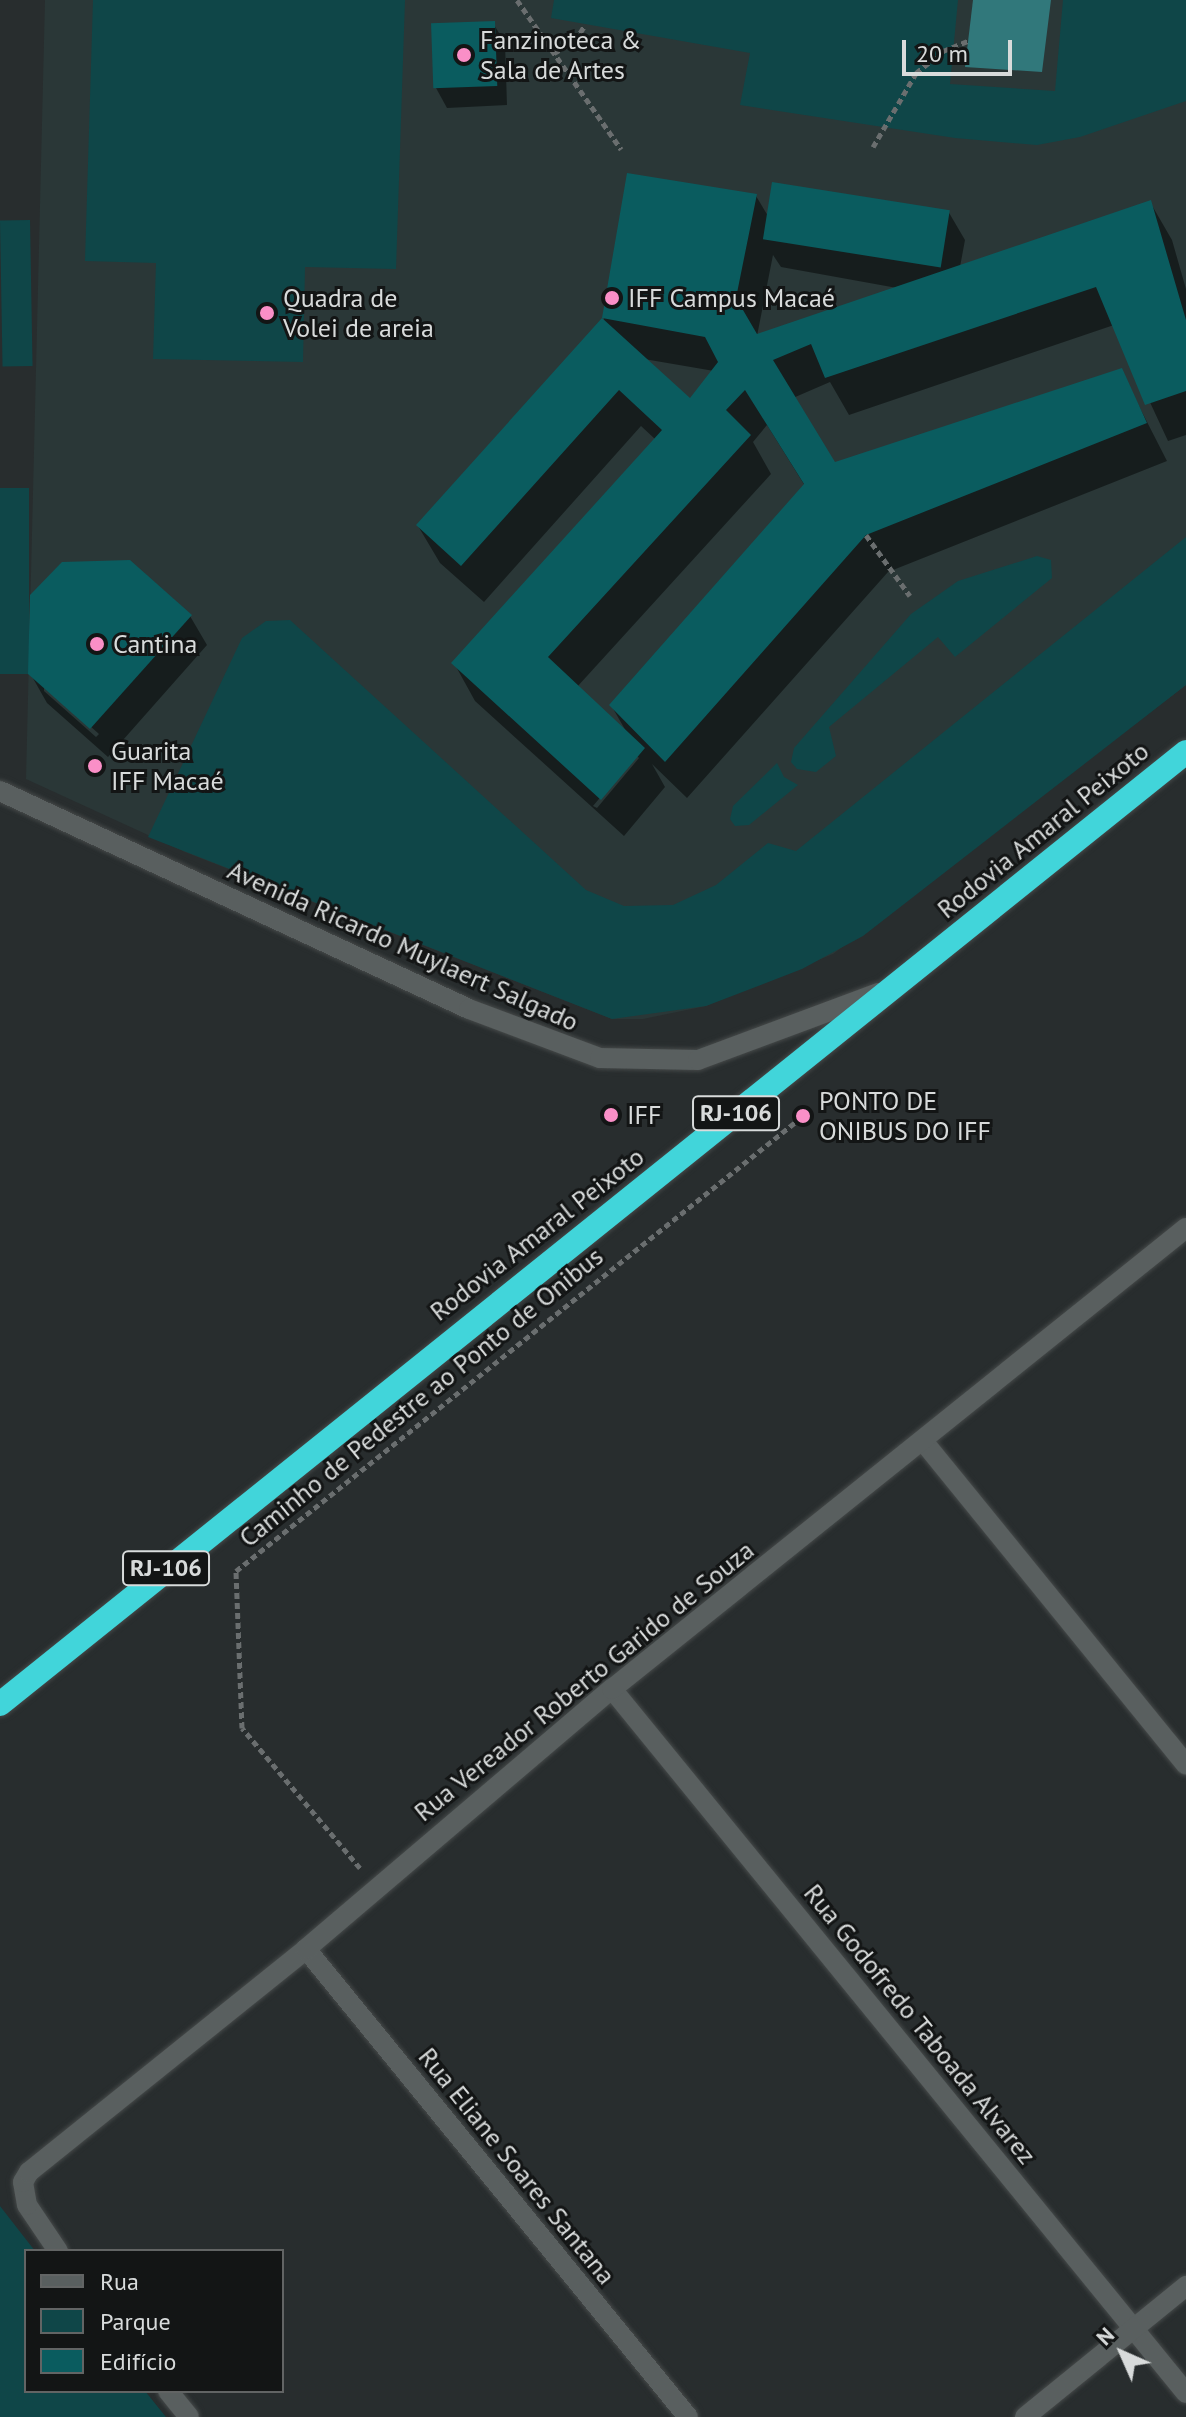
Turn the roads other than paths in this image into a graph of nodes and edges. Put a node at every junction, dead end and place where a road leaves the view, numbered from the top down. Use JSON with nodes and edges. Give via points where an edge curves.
{"nodes":[{"id":1,"x":1186,"y":752,"type":"edge"},
{"id":2,"x":0,"y":791,"type":"edge"},
{"id":3,"x":889,"y":989,"type":"junction"},
{"id":4,"x":1186,"y":1228,"type":"edge"},
{"id":5,"x":923,"y":1441,"type":"junction"},
{"id":6,"x":612,"y":1689,"type":"junction"},
{"id":7,"x":0,"y":1704,"type":"edge"},
{"id":8,"x":1186,"y":1765,"type":"edge"},
{"id":9,"x":306,"y":1949,"type":"junction"},
{"id":10,"x":56,"y":2249,"type":"edge"},
{"id":11,"x":1186,"y":2286,"type":"edge"},
{"id":12,"x":1134,"y":2328,"type":"junction"},
{"id":13,"x":170,"y":2393,"type":"edge"},
{"id":14,"x":1186,"y":2393,"type":"edge"},
{"id":15,"x":189,"y":2417,"type":"edge"},
{"id":16,"x":688,"y":2417,"type":"edge"},
{"id":17,"x":1025,"y":2417,"type":"edge"}],
"edges":[{"from":1,"to":3,"type":"highway","name":"Rodovia Amaral Peixoto","number":"RJ-106"},
{"from":2,"to":3,"type":"street","name":"Avenida Ricardo Muylaert Salgado","via":[[469,1009],[600,1058],[665,1063],[726,1053]]},
{"from":3,"to":7,"type":"highway","name":"Rodovia Amaral Peixoto","number":"RJ-106"},
{"from":4,"to":5,"type":"street","name":"Rua Vereador Roberto Garido de Souza"},
{"from":5,"to":6,"type":"street","name":"Rua Vereador Roberto Garido de Souza"},
{"from":5,"to":8,"type":"street"},
{"from":6,"to":9,"type":"street","name":"Rua Vereador Roberto Garido de Souza"},
{"from":6,"to":12,"type":"street","name":"Rua Godofredo Taboada Alvarez"},
{"from":9,"to":10,"type":"street","name":"Rua Vereador Roberto Garido de Souza","via":[[29,2172],[23,2182],[33,2219]]},
{"from":9,"to":16,"type":"street","name":"Rua Eliane Soares Santana"},
{"from":11,"to":12,"type":"street"},
{"from":12,"to":14,"type":"street","name":"Rua Godofredo Taboada Alvarez"},
{"from":12,"to":17,"type":"street"},
{"from":13,"to":15,"type":"street"}]}
